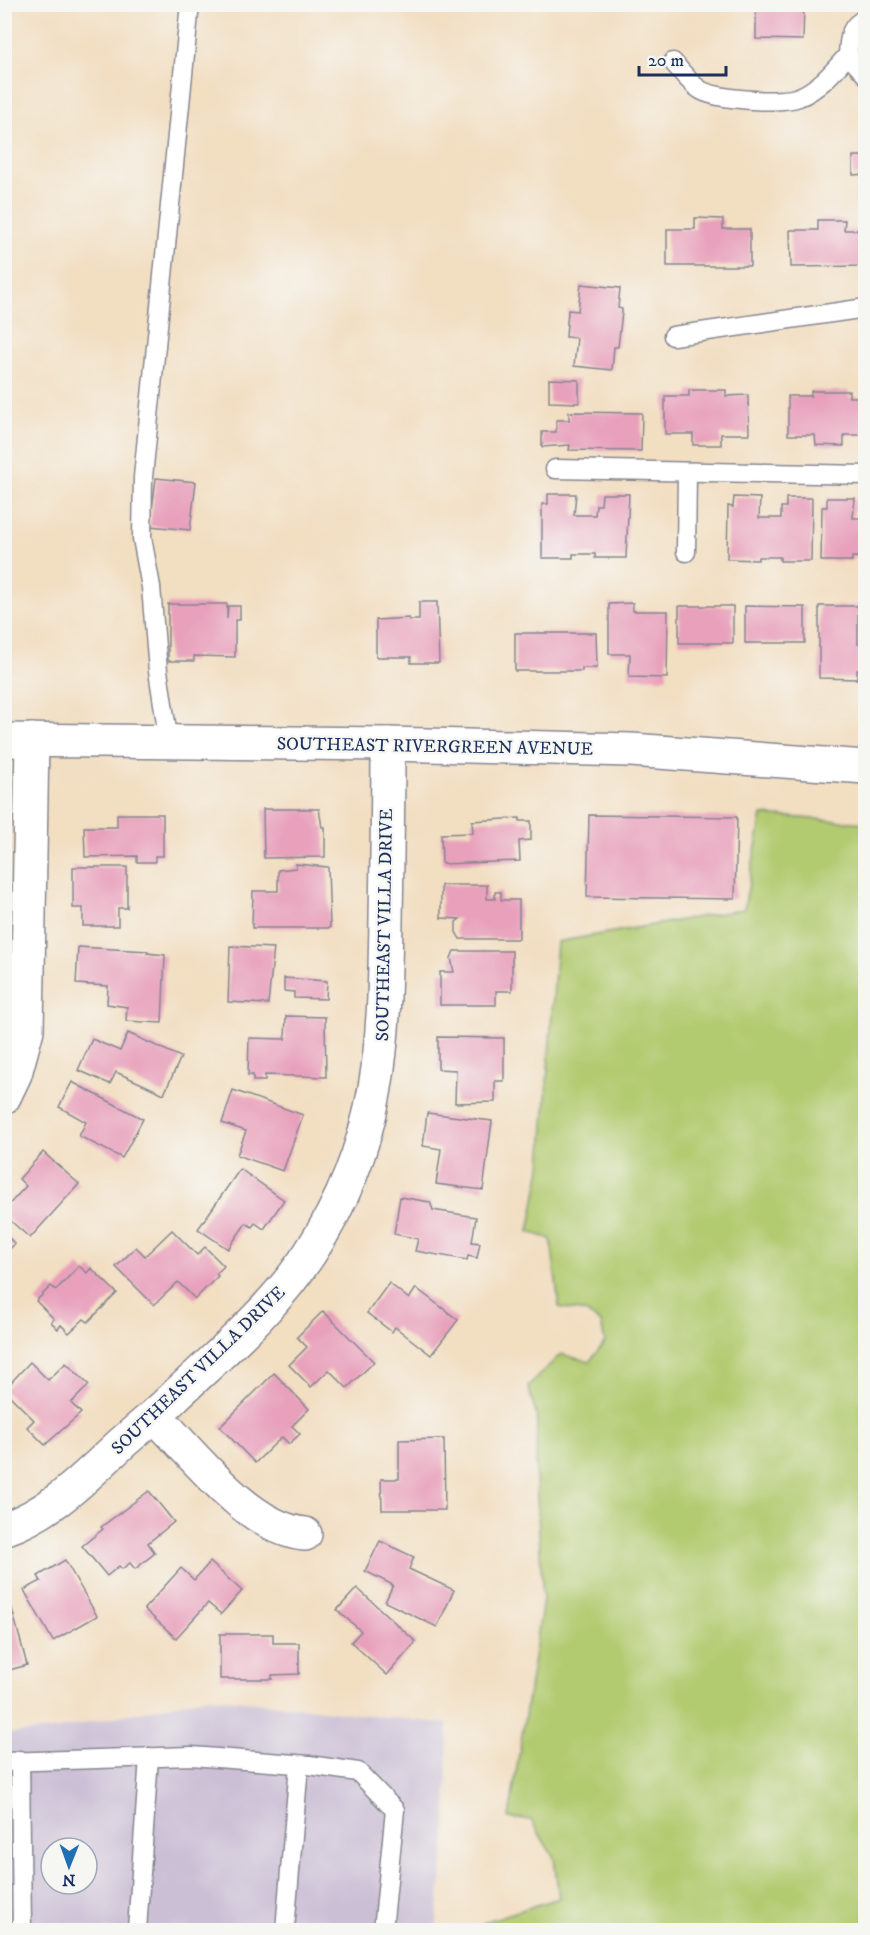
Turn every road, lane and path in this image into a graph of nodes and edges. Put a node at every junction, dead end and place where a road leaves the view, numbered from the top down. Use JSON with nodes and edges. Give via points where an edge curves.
{"nodes":[{"id":1,"x":190,"y":4,"type":"edge"},
{"id":2,"x":866,"y":18,"type":"edge"},
{"id":3,"x":848,"y":55,"type":"junction"},
{"id":4,"x":673,"y":62,"type":"dead end"},
{"id":5,"x":866,"y":75,"type":"edge"},
{"id":6,"x":866,"y":308,"type":"edge"},
{"id":7,"x":673,"y":336,"type":"dead end"},
{"id":8,"x":555,"y":469,"type":"dead end"},
{"id":9,"x":687,"y":472,"type":"junction"},
{"id":10,"x":866,"y":475,"type":"edge"},
{"id":11,"x":686,"y":552,"type":"dead end"},
{"id":12,"x":18,"y":740,"type":"edge"},
{"id":13,"x":169,"y":743,"type":"junction"},
{"id":14,"x":388,"y":744,"type":"junction"},
{"id":15,"x":866,"y":767,"type":"edge"},
{"id":16,"x":4,"y":1097,"type":"edge"},
{"id":17,"x":155,"y":1416,"type":"junction"},
{"id":18,"x":4,"y":1529,"type":"edge"},
{"id":19,"x":305,"y":1534,"type":"dead end"},
{"id":20,"x":149,"y":1757,"type":"junction"},
{"id":21,"x":12,"y":1761,"type":"edge"},
{"id":22,"x":299,"y":1765,"type":"junction"},
{"id":23,"x":22,"y":1930,"type":"edge"},
{"id":24,"x":137,"y":1930,"type":"edge"},
{"id":25,"x":285,"y":1930,"type":"edge"},
{"id":26,"x":383,"y":1930,"type":"edge"}],
"edges":[{"from":1,"to":13,"type":"lane","via":[[143,477],[142,538]]},
{"from":2,"to":3,"type":"lane","via":[[856,23],[849,36]]},
{"from":3,"to":4,"type":"lane","via":[[823,82],[799,98],[780,101],[700,90]]},
{"from":3,"to":5,"type":"lane"},
{"from":6,"to":7,"type":"lane"},
{"from":8,"to":9,"type":"lane"},
{"from":9,"to":10,"type":"lane"},
{"from":9,"to":11,"type":"lane"},
{"from":12,"to":13,"type":"street","name":"SOUTHEAST RIVERGREEN AVENUE"},
{"from":12,"to":16,"type":"street","via":[[31,935],[27,1030]]},
{"from":13,"to":14,"type":"street","name":"SOUTHEAST RIVERGREEN AVENUE"},
{"from":14,"to":15,"type":"street","name":"SOUTHEAST RIVERGREEN AVENUE","via":[[631,750]]},
{"from":14,"to":17,"type":"street","name":"SOUTHEAST VILLA DRIVE","via":[[385,1014],[378,1080],[354,1165],[332,1216],[283,1289]]},
{"from":17,"to":18,"type":"street","name":"SOUTHEAST VILLA DRIVE","via":[[68,1495],[45,1511]]},
{"from":17,"to":19,"type":"street","via":[[222,1485],[268,1523]]},
{"from":20,"to":21,"type":"lane"},
{"from":20,"to":22,"type":"lane","via":[[191,1756]]},
{"from":20,"to":24,"type":"lane"},
{"from":21,"to":23,"type":"lane"},
{"from":22,"to":25,"type":"lane"},
{"from":22,"to":26,"type":"lane","via":[[358,1772],[395,1810]]}]}
